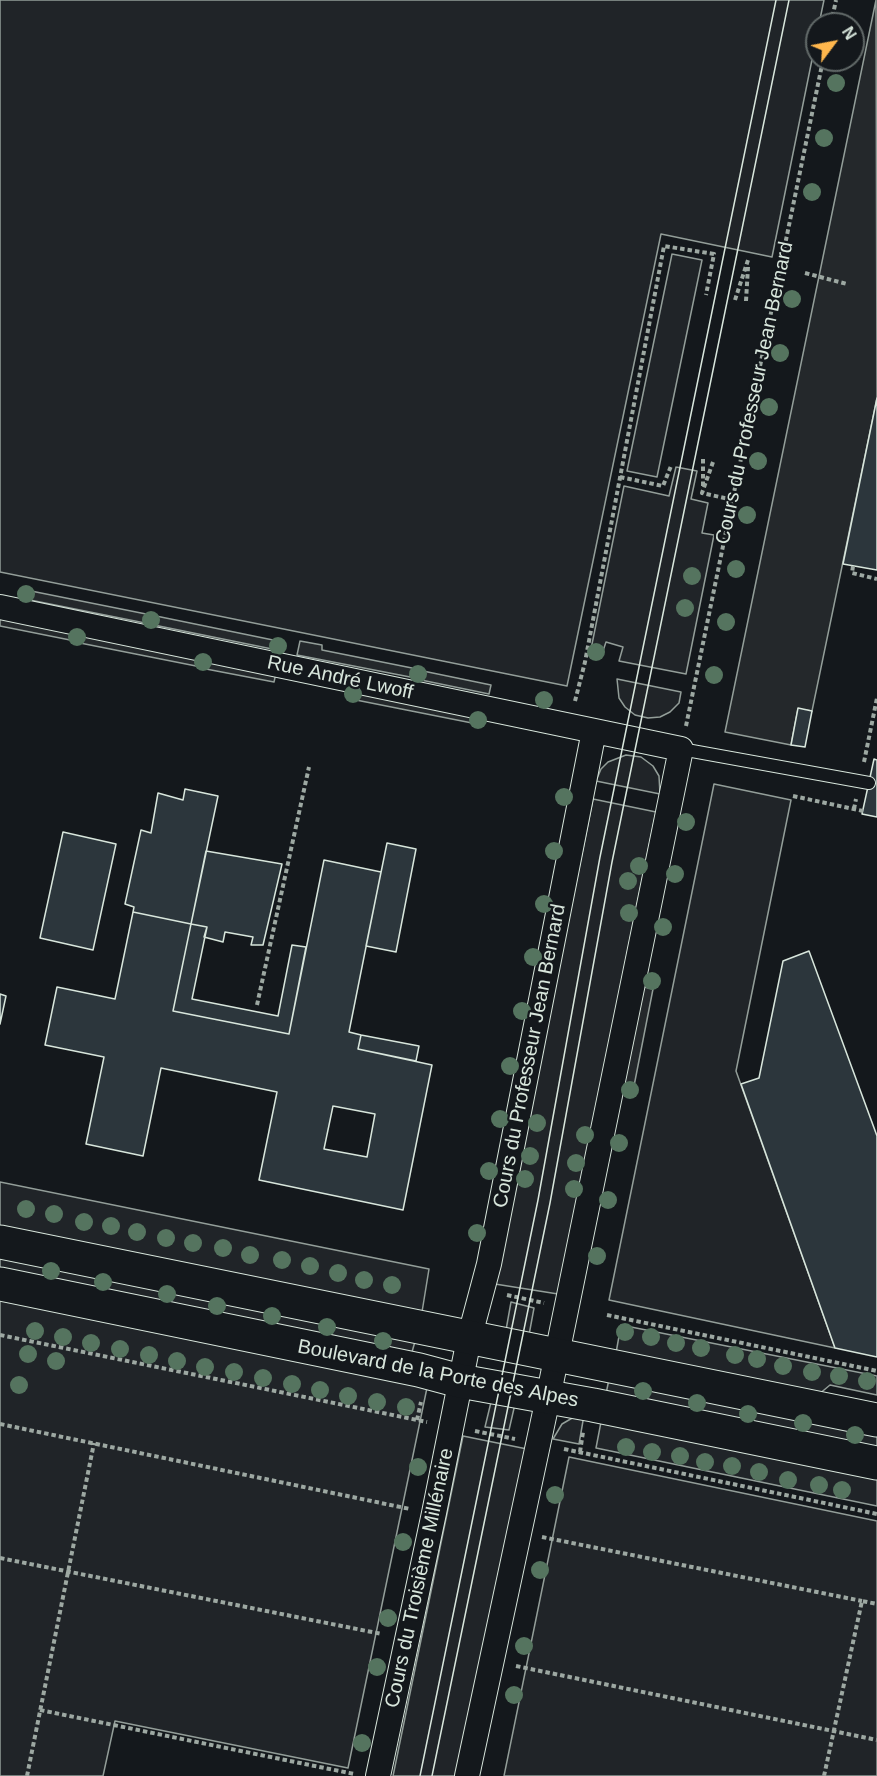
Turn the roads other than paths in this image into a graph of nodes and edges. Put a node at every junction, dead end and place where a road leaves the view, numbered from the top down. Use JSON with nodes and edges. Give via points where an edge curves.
{"nodes":[{"id":1,"x":0,"y":607,"type":"edge"},
{"id":2,"x":594,"y":731,"type":"junction"},
{"id":3,"x":681,"y":749,"type":"junction"},
{"id":4,"x":864,"y":782,"type":"road end"},
{"id":5,"x":0,"y":1242,"type":"edge"},
{"id":6,"x":0,"y":1284,"type":"edge"},
{"id":7,"x":469,"y":1338,"type":"junction"},
{"id":8,"x":556,"y":1355,"type":"junction"},
{"id":9,"x":460,"y":1381,"type":"junction"},
{"id":10,"x":548,"y":1398,"type":"junction"},
{"id":11,"x":877,"y":1420,"type":"edge"},
{"id":12,"x":877,"y":1463,"type":"edge"},
{"id":13,"x":378,"y":1776,"type":"edge"},
{"id":14,"x":467,"y":1776,"type":"edge"}],
"edges":[{"from":1,"to":2,"type":"street","name":"Rue André Lwoff"},
{"from":2,"to":3,"type":"street","name":"Rue André Lwoff"},
{"from":2,"to":7,"type":"street","name":"Cours du Professeur Jean Bernard","via":[[482,1290]]},
{"from":3,"to":4,"type":"lane"},
{"from":3,"to":8,"type":"street"},
{"from":5,"to":7,"type":"main road","name":"Boulevard de la Porte des Alpes"},
{"from":6,"to":9,"type":"main road","name":"Boulevard de la Porte des Alpes"},
{"from":7,"to":8,"type":"main road","name":"Boulevard de la Porte des Alpes"},
{"from":7,"to":9,"type":"street","name":"Cours du Professeur Jean Bernard"},
{"from":8,"to":10,"type":"street"},
{"from":8,"to":11,"type":"main road","name":"Boulevard de la Porte des Alpes"},
{"from":9,"to":10,"type":"main road","name":"Boulevard de la Porte des Alpes"},
{"from":9,"to":13,"type":"street","name":"Cours du Troisième Millénaire"},
{"from":10,"to":12,"type":"main road","name":"Boulevard de la Porte des Alpes"},
{"from":10,"to":14,"type":"street"}]}
